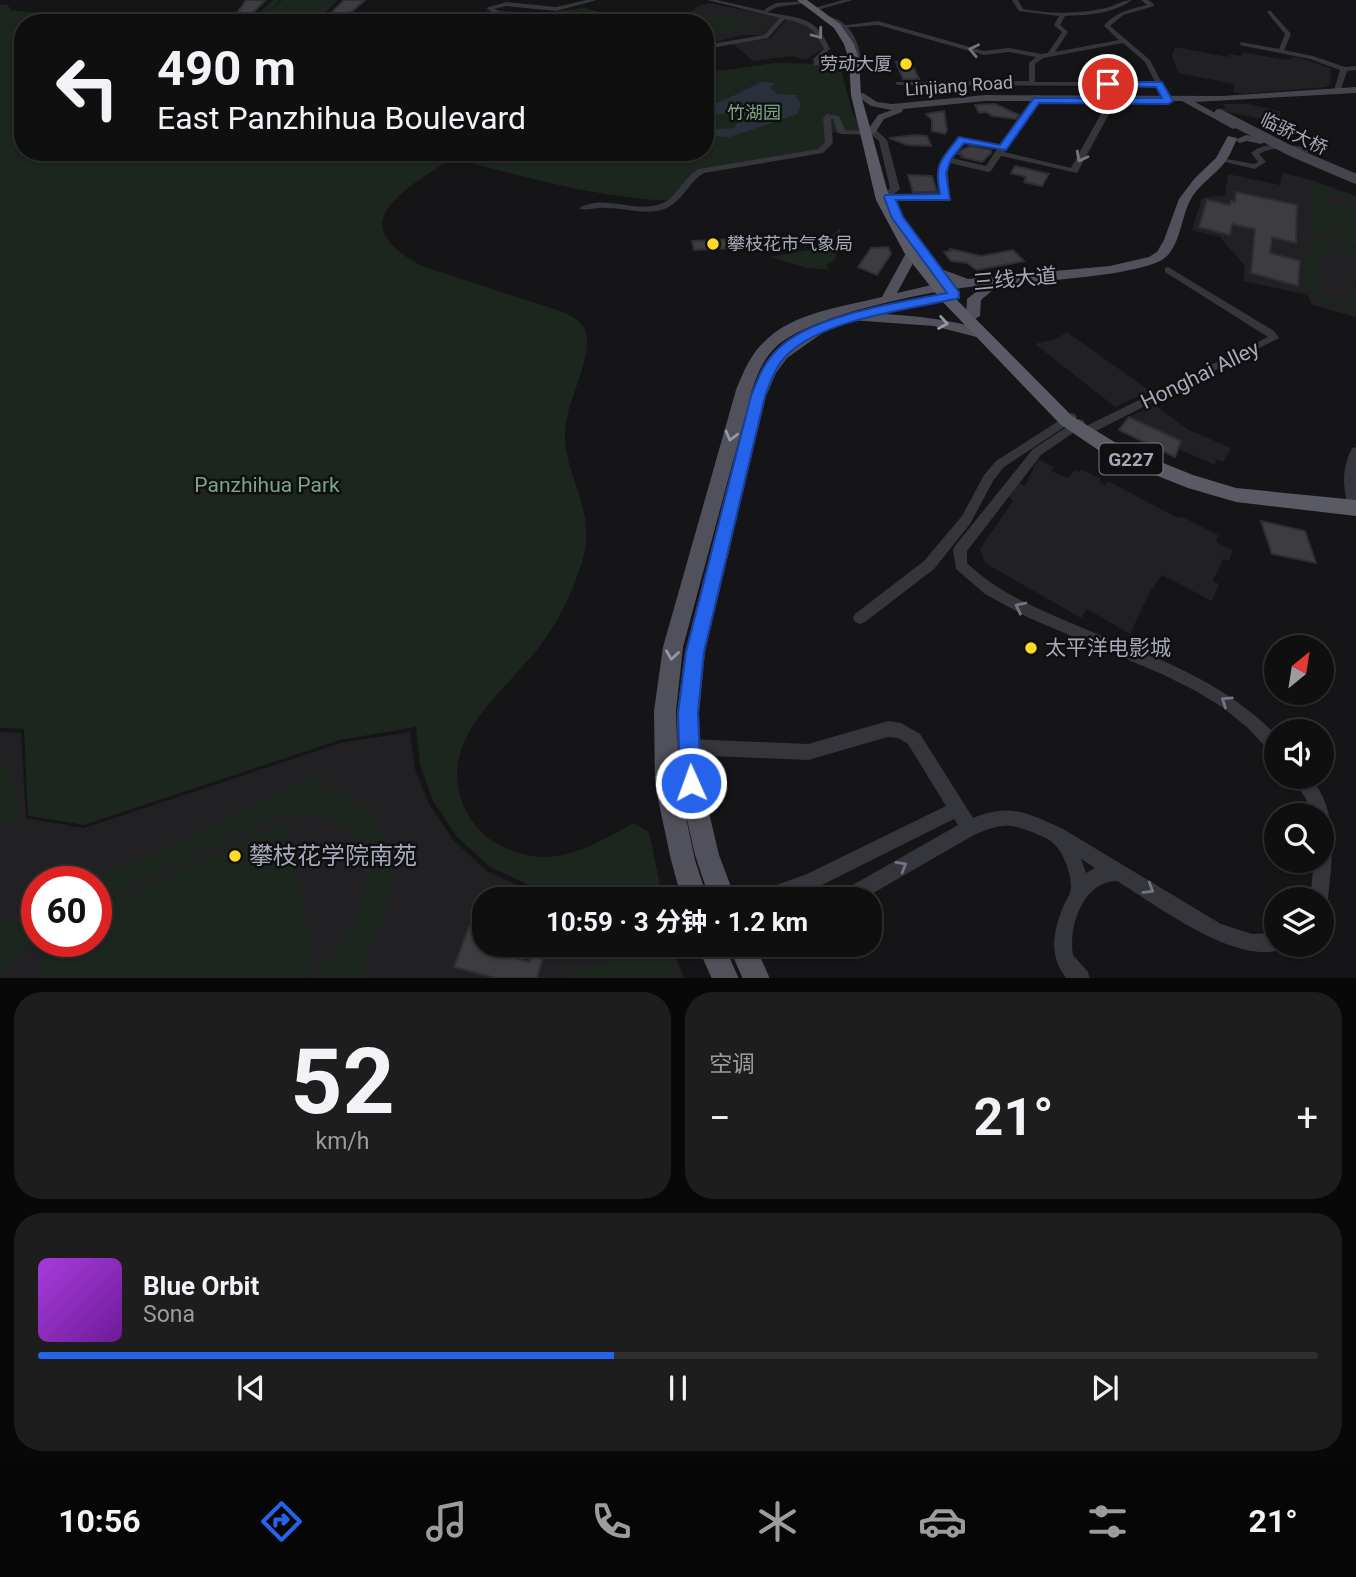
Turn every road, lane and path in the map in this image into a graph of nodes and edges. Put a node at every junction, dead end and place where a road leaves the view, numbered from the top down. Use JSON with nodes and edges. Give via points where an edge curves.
{"nodes":[{"id":1,"x":594,"y":0,"type":"edge"},
{"id":2,"x":710,"y":0,"type":"edge"},
{"id":3,"x":804,"y":0,"type":"edge"},
{"id":4,"x":850,"y":0,"type":"edge"},
{"id":5,"x":1015,"y":0,"type":"edge"},
{"id":6,"x":1129,"y":0,"type":"edge"},
{"id":7,"x":1144,"y":0,"type":"edge"},
{"id":8,"x":817,"y":8,"type":"junction"},
{"id":9,"x":766,"y":10,"type":"dead end"},
{"id":10,"x":1270,"y":12,"type":"dead end"},
{"id":11,"x":1064,"y":13,"type":"junction"},
{"id":12,"x":506,"y":14,"type":"edge"},
{"id":13,"x":784,"y":17,"type":"junction"},
{"id":14,"x":830,"y":18,"type":"junction"},
{"id":15,"x":842,"y":26,"type":"junction"},
{"id":16,"x":1122,"y":41,"type":"junction"},
{"id":17,"x":1241,"y":44,"type":"dead end"},
{"id":18,"x":714,"y":46,"type":"edge"},
{"id":19,"x":1281,"y":51,"type":"junction"},
{"id":20,"x":1050,"y":54,"type":"junction"},
{"id":21,"x":1041,"y":56,"type":"junction"},
{"id":22,"x":856,"y":62,"type":"junction"},
{"id":23,"x":1356,"y":68,"type":"edge"},
{"id":24,"x":1344,"y":69,"type":"junction"},
{"id":25,"x":898,"y":83,"type":"dead end"},
{"id":26,"x":1032,"y":84,"type":"junction"},
{"id":27,"x":1159,"y":84,"type":"junction"},
{"id":28,"x":1339,"y":91,"type":"junction"},
{"id":29,"x":1356,"y":91,"type":"edge"},
{"id":30,"x":1036,"y":99,"type":"junction"},
{"id":31,"x":1111,"y":99,"type":"junction"},
{"id":32,"x":1167,"y":100,"type":"junction"},
{"id":33,"x":1188,"y":100,"type":"junction"},
{"id":34,"x":862,"y":107,"type":"junction"},
{"id":35,"x":897,"y":108,"type":"junction"},
{"id":36,"x":871,"y":133,"type":"junction"},
{"id":37,"x":1250,"y":137,"type":"junction"},
{"id":38,"x":1001,"y":151,"type":"junction"},
{"id":39,"x":1319,"y":153,"type":"dead end"},
{"id":40,"x":946,"y":159,"type":"junction"},
{"id":41,"x":1224,"y":161,"type":"junction"},
{"id":42,"x":1356,"y":182,"type":"edge"},
{"id":43,"x":889,"y":195,"type":"junction"},
{"id":44,"x":583,"y":208,"type":"dead end"},
{"id":45,"x":912,"y":254,"type":"junction"},
{"id":46,"x":1168,"y":270,"type":"dead end"},
{"id":47,"x":1051,"y":279,"type":"junction"},
{"id":48,"x":944,"y":287,"type":"junction"},
{"id":49,"x":987,"y":289,"type":"junction"},
{"id":50,"x":888,"y":298,"type":"junction"},
{"id":51,"x":973,"y":316,"type":"junction"},
{"id":52,"x":855,"y":317,"type":"junction"},
{"id":53,"x":980,"y":333,"type":"junction"},
{"id":54,"x":1076,"y":423,"type":"junction"},
{"id":55,"x":1356,"y":451,"type":"edge"},
{"id":56,"x":1355,"y":504,"type":"edge"},
{"id":57,"x":860,"y":618,"type":"dead end"},
{"id":58,"x":1264,"y":734,"type":"edge"},
{"id":59,"x":689,"y":747,"type":"junction"},
{"id":60,"x":666,"y":748,"type":"junction"},
{"id":61,"x":957,"y":809,"type":"junction"},
{"id":62,"x":969,"y":828,"type":"junction"},
{"id":63,"x":1057,"y":835,"type":"junction"},
{"id":64,"x":1120,"y":872,"type":"junction"},
{"id":65,"x":691,"y":887,"type":"edge"},
{"id":66,"x":718,"y":887,"type":"edge"},
{"id":67,"x":798,"y":887,"type":"edge"},
{"id":68,"x":866,"y":887,"type":"edge"},
{"id":69,"x":1080,"y":891,"type":"junction"},
{"id":70,"x":1264,"y":944,"type":"edge"},
{"id":71,"x":716,"y":957,"type":"edge"},
{"id":72,"x":747,"y":957,"type":"edge"},
{"id":73,"x":726,"y":978,"type":"edge"},
{"id":74,"x":757,"y":978,"type":"edge"},
{"id":75,"x":1082,"y":978,"type":"edge"}],
"edges":[{"from":1,"to":12,"type":"street","via":[[556,9],[506,4],[489,8]]},
{"from":2,"to":13,"type":"street"},
{"from":3,"to":8,"type":"highway","number":"G227"},
{"from":3,"to":9,"type":"street"},
{"from":3,"to":14,"type":"highway","number":"G227"},
{"from":4,"to":8,"type":"street"},
{"from":5,"to":11,"type":"street","via":[[1021,10],[1031,13]]},
{"from":6,"to":11,"type":"street","via":[[1111,9]]},
{"from":7,"to":16,"type":"street","via":[[1152,5],[1108,22]]},
{"from":8,"to":14,"type":"highway","number":"G227"},
{"from":10,"to":19,"type":"street","via":[[1288,34]]},
{"from":11,"to":20,"type":"street","via":[[1058,25],[1065,32]]},
{"from":13,"to":18,"type":"street","via":[[766,37]]},
{"from":13,"to":22,"type":"street","one_way":true,"via":[[808,23],[820,33],[827,49],[816,64]]},
{"from":14,"to":15,"type":"street","number":"G227"},
{"from":14,"to":22,"type":"highway","number":"G227"},
{"from":21,"to":15,"type":"street","one_way":true,"via":[[1009,50],[975,52],[878,23]]},
{"from":15,"to":22,"type":"street","number":"G227","via":[[856,45]]},
{"from":16,"to":20,"type":"street"},
{"from":16,"to":27,"type":"street","via":[[1148,61]]},
{"from":17,"to":19,"type":"street"},
{"from":19,"to":24,"type":"street"},
{"from":20,"to":21,"type":"street"},
{"from":21,"to":26,"type":"street","via":[[1032,63]]},
{"from":22,"to":34,"type":"highway","number":"G227"},
{"from":23,"to":24,"type":"street"},
{"from":24,"to":28,"type":"street"},
{"from":25,"to":26,"type":"street"},
{"from":26,"to":27,"type":"street"},
{"from":27,"to":32,"type":"street"},
{"from":28,"to":29,"type":"main road","name":"Linjiang Road"},
{"from":28,"to":33,"type":"main road","name":"Linjiang Road","via":[[1247,100]]},
{"from":30,"to":31,"type":"main road","name":"Linjiang Road"},
{"from":30,"to":35,"type":"main road","name":"Linjiang Road"},
{"from":30,"to":38,"type":"street"},
{"from":31,"to":32,"type":"main road","name":"Linjiang Road"},
{"from":31,"to":38,"type":"street","one_way":true,"via":[[1074,172]]},
{"from":32,"to":33,"type":"main road","name":"Linjiang Road"},
{"from":33,"to":37,"type":"main road"},
{"from":33,"to":37,"type":"main road","name":"临骄大桥","bridge":true,"via":[[1219,114]]},
{"from":34,"to":35,"type":"main road"},
{"from":34,"to":35,"type":"main road","name":"Linjiang Road","via":[[874,103]]},
{"from":34,"to":36,"type":"highway","number":"G227"},
{"from":35,"to":36,"type":"main road","name":"Linjiang Road"},
{"from":36,"to":43,"type":"highway","number":"G227"},
{"from":36,"to":44,"type":"street","via":[[844,132],[836,118],[829,116],[828,143],[820,151],[702,171],[688,179],[665,206]]},
{"from":36,"to":45,"type":"highway","number":"G227","via":[[883,200]]},
{"from":37,"to":41,"type":"main road","name":"三线大道"},
{"from":37,"to":42,"type":"main road","name":"临骄大桥","bridge":true},
{"from":38,"to":40,"type":"street","via":[[988,169]]},
{"from":38,"to":40,"type":"street","via":[[962,139]]},
{"from":39,"to":41,"type":"street","via":[[1269,148],[1255,153],[1260,165]]},
{"from":40,"to":43,"type":"street","via":[[941,173],[947,198]]},
{"from":41,"to":47,"type":"main road","name":"三线大道","via":[[1192,201],[1170,256],[1160,263],[1114,274]]},
{"from":43,"to":48,"type":"highway","number":"G227","via":[[897,218]]},
{"from":45,"to":48,"type":"highway","number":"G227"},
{"from":45,"to":50,"type":"main road"},
{"from":46,"to":54,"type":"street","name":"Honghai Alley","via":[[1273,338]]},
{"from":47,"to":48,"type":"main road","name":"三线大道"},
{"from":47,"to":49,"type":"main road","name":"三线大道"},
{"from":48,"to":49,"type":"main road","name":"三线大道"},
{"from":48,"to":50,"type":"main road","name":"三线大道"},
{"from":48,"to":51,"type":"highway","number":"G227"},
{"from":48,"to":52,"type":"main road","name":"三线大道"},
{"from":48,"to":53,"type":"highway","number":"G227"},
{"from":49,"to":51,"type":"main road","via":[[974,299]]},
{"from":50,"to":60,"type":"main road","name":"三线大道","one_way":true,"via":[[790,330],[769,345],[755,364],[673,647],[665,711]]},
{"from":51,"to":54,"type":"highway","number":"G227"},
{"from":52,"to":53,"type":"main road","one_way":true,"via":[[919,318]]},
{"from":52,"to":59,"type":"main road","name":"三线大道","via":[[802,337],[783,351],[769,368],[758,396],[695,652]]},
{"from":53,"to":54,"type":"highway","number":"G227"},
{"from":54,"to":56,"type":"highway","number":"G227","via":[[1114,451],[1236,495]]},
{"from":54,"to":57,"type":"street","via":[[1000,464],[967,520],[929,565]]},
{"from":58,"to":54,"type":"street","one_way":true,"via":[[1216,694],[1018,607],[989,590],[961,565],[960,550],[1037,452]]},
{"from":55,"to":56,"type":"street","via":[[1348,482]]},
{"from":59,"to":60,"type":"street"},
{"from":59,"to":61,"type":"street","via":[[808,752],[888,729],[901,731],[914,739]]},
{"from":59,"to":66,"type":"main road","name":"三线大道","via":[[691,783]]},
{"from":60,"to":65,"type":"main road","name":"三线大道","via":[[667,785]]},
{"from":61,"to":62,"type":"street"},
{"from":61,"to":67,"type":"street"},
{"from":62,"to":63,"type":"street","via":[[1011,818]]},
{"from":68,"to":62,"type":"street","one_way":true},
{"from":63,"to":64,"type":"street"},
{"from":63,"to":69,"type":"street","via":[[1079,871]]},
{"from":64,"to":69,"type":"street","via":[[1104,873]]},
{"from":64,"to":70,"type":"street","one_way":true,"via":[[1214,930]]},
{"from":69,"to":75,"type":"street","via":[[1066,922],[1063,951],[1070,968]]},
{"from":71,"to":73,"type":"main road"},
{"from":72,"to":74,"type":"main road"}]}
